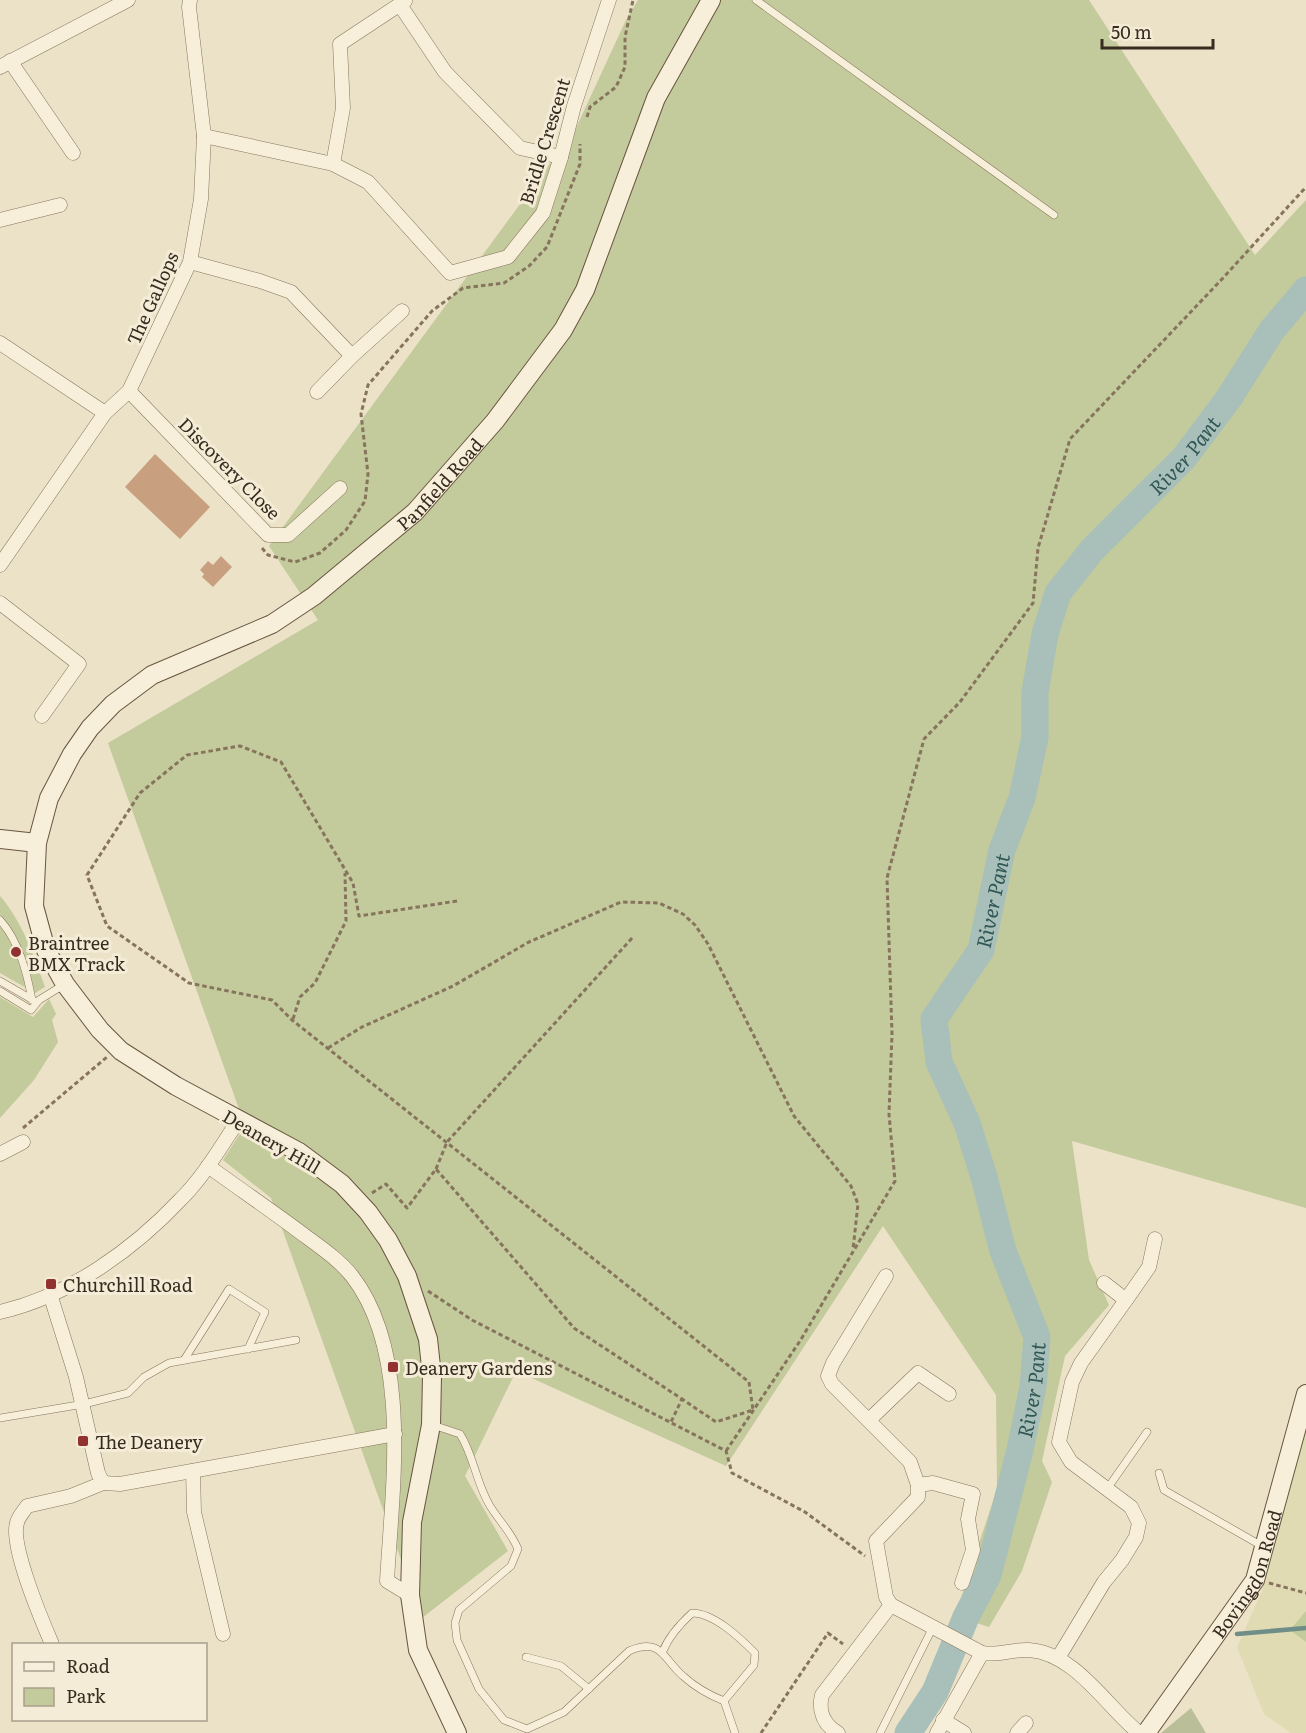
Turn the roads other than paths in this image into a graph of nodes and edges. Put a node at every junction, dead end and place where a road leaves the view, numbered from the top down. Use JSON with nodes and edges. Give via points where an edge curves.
{"nodes":[{"id":1,"x":190,"y":0,"type":"edge"},
{"id":2,"x":609,"y":0,"type":"edge"},
{"id":3,"x":711,"y":0,"type":"edge"},
{"id":4,"x":756,"y":0,"type":"edge"},
{"id":5,"x":125,"y":1,"type":"edge"},
{"id":6,"x":403,"y":2,"type":"edge"},
{"id":7,"x":5,"y":64,"type":"edge"},
{"id":8,"x":204,"y":136,"type":"junction"},
{"id":9,"x":73,"y":153,"type":"dead end"},
{"id":10,"x":561,"y":157,"type":"junction"},
{"id":11,"x":333,"y":164,"type":"junction"},
{"id":12,"x":60,"y":205,"type":"dead end"},
{"id":13,"x":1054,"y":215,"type":"dead end"},
{"id":14,"x":0,"y":220,"type":"edge"},
{"id":15,"x":190,"y":262,"type":"junction"},
{"id":16,"x":402,"y":311,"type":"dead end"},
{"id":17,"x":0,"y":343,"type":"edge"},
{"id":18,"x":352,"y":356,"type":"junction"},
{"id":19,"x":129,"y":391,"type":"junction"},
{"id":20,"x":317,"y":392,"type":"dead end"},
{"id":21,"x":105,"y":413,"type":"junction"},
{"id":22,"x":340,"y":488,"type":"dead end"},
{"id":23,"x":0,"y":563,"type":"edge"},
{"id":24,"x":0,"y":603,"type":"edge"},
{"id":25,"x":42,"y":716,"type":"dead end"},
{"id":26,"x":0,"y":839,"type":"edge"},
{"id":27,"x":37,"y":843,"type":"junction"},
{"id":28,"x":0,"y":921,"type":"edge"},
{"id":29,"x":0,"y":981,"type":"edge"},
{"id":30,"x":65,"y":984,"type":"junction"},
{"id":31,"x":0,"y":991,"type":"edge"},
{"id":32,"x":35,"y":999,"type":"junction"},
{"id":33,"x":238,"y":1121,"type":"junction"},
{"id":34,"x":21,"y":1136,"type":"road end"},
{"id":35,"x":0,"y":1154,"type":"edge"},
{"id":36,"x":208,"y":1166,"type":"junction"},
{"id":37,"x":1155,"y":1239,"type":"dead end"},
{"id":38,"x":886,"y":1275,"type":"dead end"},
{"id":39,"x":1104,"y":1283,"type":"dead end"},
{"id":40,"x":50,"y":1294,"type":"junction"},
{"id":41,"x":1126,"y":1300,"type":"junction"},
{"id":42,"x":0,"y":1311,"type":"edge"},
{"id":43,"x":296,"y":1340,"type":"dead end"},
{"id":44,"x":248,"y":1349,"type":"junction"},
{"id":45,"x":184,"y":1359,"type":"junction"},
{"id":46,"x":949,"y":1394,"type":"dead end"},
{"id":47,"x":1306,"y":1394,"type":"edge"},
{"id":48,"x":84,"y":1404,"type":"junction"},
{"id":49,"x":0,"y":1418,"type":"edge"},
{"id":50,"x":870,"y":1419,"type":"junction"},
{"id":51,"x":430,"y":1425,"type":"junction"},
{"id":52,"x":1147,"y":1432,"type":"dead end"},
{"id":53,"x":395,"y":1434,"type":"junction"},
{"id":54,"x":193,"y":1471,"type":"junction"},
{"id":55,"x":1159,"y":1473,"type":"dead end"},
{"id":56,"x":103,"y":1483,"type":"junction"},
{"id":57,"x":918,"y":1485,"type":"junction"},
{"id":58,"x":1107,"y":1489,"type":"junction"},
{"id":59,"x":1264,"y":1547,"type":"junction"},
{"id":60,"x":962,"y":1583,"type":"dead end"},
{"id":61,"x":410,"y":1595,"type":"junction"},
{"id":62,"x":891,"y":1605,"type":"junction"},
{"id":63,"x":936,"y":1631,"type":"junction"},
{"id":64,"x":223,"y":1634,"type":"dead end"},
{"id":65,"x":52,"y":1643,"type":"edge"},
{"id":66,"x":663,"y":1651,"type":"junction"},
{"id":67,"x":977,"y":1651,"type":"junction"},
{"id":68,"x":526,"y":1657,"type":"dead end"},
{"id":69,"x":1058,"y":1658,"type":"junction"},
{"id":70,"x":589,"y":1689,"type":"junction"},
{"id":71,"x":724,"y":1701,"type":"junction"},
{"id":72,"x":940,"y":1727,"type":"edge"},
{"id":73,"x":457,"y":1733,"type":"edge"},
{"id":74,"x":735,"y":1733,"type":"edge"},
{"id":75,"x":838,"y":1733,"type":"edge"},
{"id":76,"x":880,"y":1733,"type":"edge"},
{"id":77,"x":964,"y":1733,"type":"edge"},
{"id":78,"x":1139,"y":1733,"type":"edge"},
{"id":79,"x":1146,"y":1733,"type":"edge"}],
"edges":[{"from":1,"to":8,"type":"street","name":"The Gallops"},
{"from":2,"to":10,"type":"street","name":"Bridle Crescent"},
{"from":3,"to":27,"type":"main road","name":"Panfield Road","via":[[656,98],[585,290],[563,330],[495,422],[415,512],[314,596],[272,624],[152,675],[113,704],[72,754],[49,798]]},
{"from":4,"to":13,"type":"lane"},
{"from":5,"to":7,"type":"street"},
{"from":6,"to":10,"type":"street","via":[[445,72],[520,148]]},
{"from":6,"to":11,"type":"street","via":[[340,44],[343,108]]},
{"from":7,"to":9,"type":"street"},
{"from":8,"to":11,"type":"street","name":"Bridle Crescent"},
{"from":8,"to":15,"type":"street","name":"The Gallops","via":[[201,199]]},
{"from":10,"to":11,"type":"street","name":"Bridle Crescent","via":[[543,213],[508,257],[450,273],[368,182]]},
{"from":12,"to":14,"type":"street"},
{"from":15,"to":18,"type":"street","via":[[291,292]]},
{"from":15,"to":19,"type":"street","name":"The Gallops"},
{"from":16,"to":18,"type":"street"},
{"from":17,"to":21,"type":"street"},
{"from":18,"to":20,"type":"street"},
{"from":19,"to":21,"type":"street","name":"The Gallops"},
{"from":19,"to":22,"type":"street","name":"Discovery Close","via":[[268,535],[288,535]]},
{"from":21,"to":23,"type":"street","name":"The Gallops"},
{"from":24,"to":25,"type":"street","via":[[79,664]]},
{"from":26,"to":27,"type":"main road"},
{"from":27,"to":30,"type":"main road","name":"Deanery Hill","via":[[34,906],[46,950]]},
{"from":28,"to":32,"type":"lane","via":[[14,939]]},
{"from":29,"to":32,"type":"lane"},
{"from":30,"to":32,"type":"lane"},
{"from":30,"to":33,"type":"main road","name":"Deanery Hill","via":[[117,1048]]},
{"from":31,"to":32,"type":"lane","via":[[31,1010]]},
{"from":33,"to":36,"type":"street"},
{"from":33,"to":51,"type":"main road","name":"Deanery Hill","via":[[318,1164],[359,1202],[388,1240],[407,1276],[428,1339],[432,1376]]},
{"from":34,"to":35,"type":"street"},
{"from":36,"to":40,"type":"street","via":[[181,1200],[130,1247]]},
{"from":36,"to":53,"type":"street","via":[[352,1275],[382,1334]]},
{"from":37,"to":41,"type":"street","via":[[1149,1267]]},
{"from":38,"to":50,"type":"street","via":[[828,1376]]},
{"from":39,"to":41,"type":"street"},
{"from":40,"to":42,"type":"street"},
{"from":40,"to":48,"type":"street"},
{"from":41,"to":58,"type":"street","via":[[1080,1363],[1059,1442],[1071,1462]]},
{"from":43,"to":44,"type":"lane"},
{"from":44,"to":45,"type":"lane"},
{"from":44,"to":45,"type":"lane","via":[[265,1312],[229,1289]]},
{"from":45,"to":48,"type":"lane","via":[[153,1371],[128,1393]]},
{"from":46,"to":50,"type":"street","via":[[918,1373]]},
{"from":47,"to":59,"type":"main road","name":"Bovingdon Road"},
{"from":48,"to":49,"type":"lane"},
{"from":48,"to":56,"type":"street"},
{"from":50,"to":57,"type":"street","via":[[910,1462]]},
{"from":51,"to":61,"type":"main road","name":"Deanery Hill","via":[[412,1522]]},
{"from":51,"to":70,"type":"lane","via":[[460,1434],[470,1450],[476,1477],[490,1506],[518,1549],[511,1566],[459,1610],[455,1623],[479,1689],[504,1720],[527,1729],[564,1712]]},
{"from":52,"to":58,"type":"lane"},
{"from":53,"to":54,"type":"street"},
{"from":53,"to":61,"type":"street","via":[[387,1581]]},
{"from":54,"to":56,"type":"street","via":[[120,1484]]},
{"from":54,"to":64,"type":"street","via":[[196,1522]]},
{"from":55,"to":59,"type":"lane","via":[[1164,1490]]},
{"from":56,"to":65,"type":"street","via":[[71,1496],[27,1506],[16,1524],[28,1584]]},
{"from":57,"to":60,"type":"street","via":[[933,1483],[973,1494],[968,1519],[973,1550]]},
{"from":57,"to":62,"type":"street","via":[[918,1497],[876,1541],[886,1597]]},
{"from":58,"to":69,"type":"street","via":[[1137,1514],[1136,1537]]},
{"from":59,"to":79,"type":"main road","name":"Bovingdon Road","via":[[1255,1580]]},
{"from":61,"to":73,"type":"main road","name":"Deanery Hill","via":[[418,1650]]},
{"from":62,"to":63,"type":"street"},
{"from":62,"to":75,"type":"street","via":[[822,1695],[819,1706],[825,1721]]},
{"from":63,"to":67,"type":"street"},
{"from":63,"to":76,"type":"lane"},
{"from":66,"to":70,"type":"lane","via":[[642,1646],[629,1652]]},
{"from":66,"to":71,"type":"lane","via":[[681,1675]]},
{"from":66,"to":71,"type":"lane","via":[[668,1639],[692,1613],[702,1613],[745,1643],[755,1653],[754,1665]]},
{"from":67,"to":69,"type":"street","via":[[996,1655],[1028,1650]]},
{"from":67,"to":72,"type":"street"},
{"from":68,"to":70,"type":"lane","via":[[561,1666]]},
{"from":69,"to":78,"type":"street"},
{"from":71,"to":74,"type":"lane"},
{"from":72,"to":77,"type":"street"}]}
